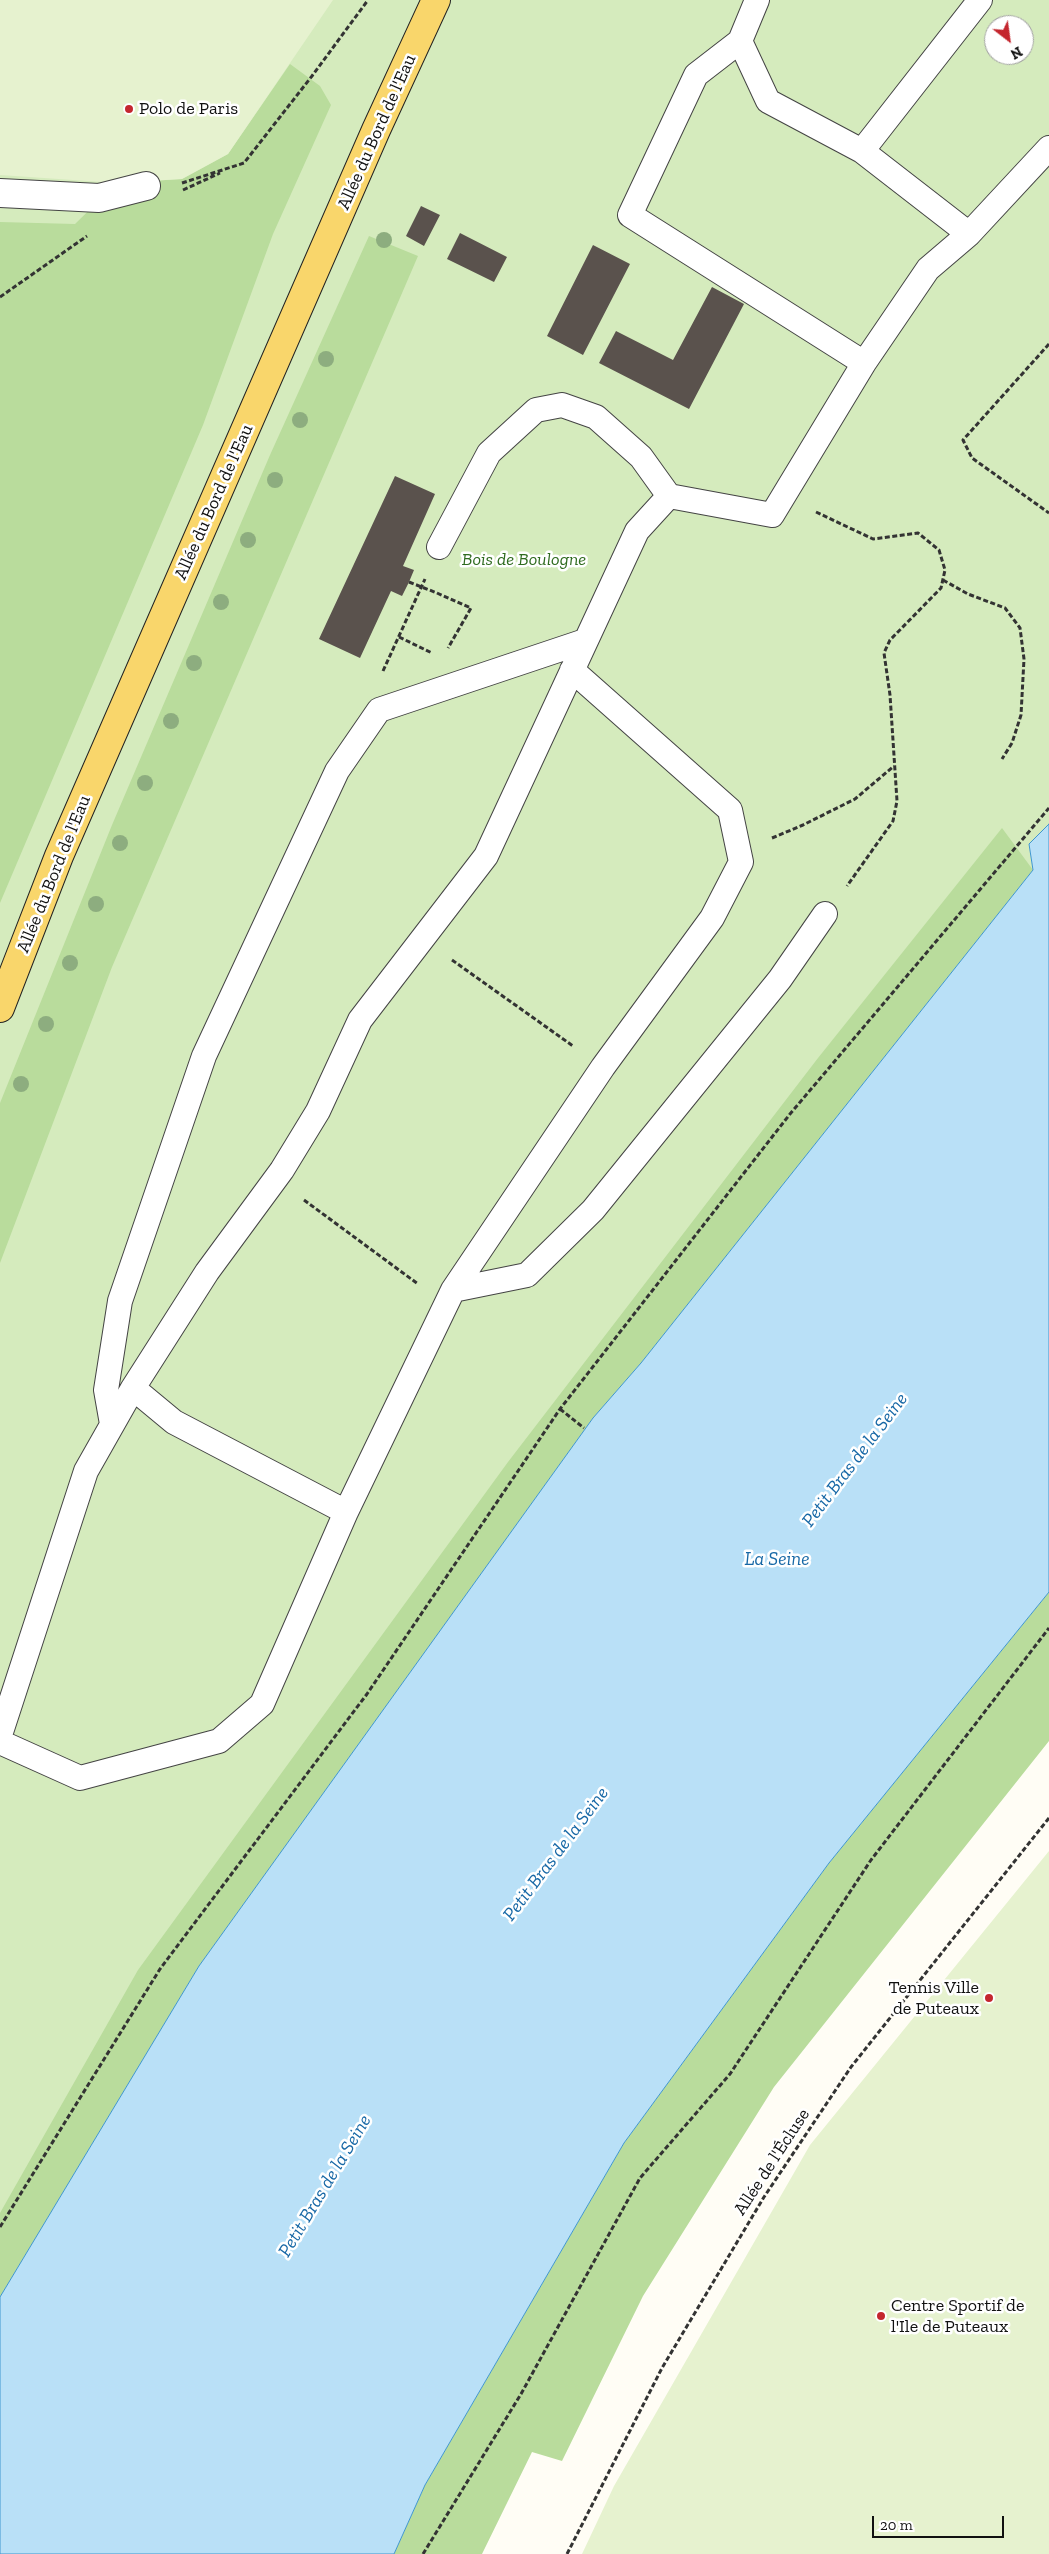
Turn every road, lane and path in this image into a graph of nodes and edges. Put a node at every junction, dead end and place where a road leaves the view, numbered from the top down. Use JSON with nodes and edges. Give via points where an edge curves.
{"nodes":[{"id":1,"x":368,"y":0,"type":"edge"},
{"id":2,"x":436,"y":0,"type":"edge"},
{"id":3,"x":757,"y":0,"type":"edge"},
{"id":4,"x":980,"y":0,"type":"edge"},
{"id":5,"x":740,"y":41,"type":"junction"},
{"id":6,"x":1049,"y":148,"type":"edge"},
{"id":7,"x":862,"y":151,"type":"junction"},
{"id":8,"x":146,"y":186,"type":"joint"},
{"id":9,"x":0,"y":193,"type":"edge"},
{"id":10,"x":969,"y":234,"type":"junction"},
{"id":11,"x":1049,"y":344,"type":"edge"},
{"id":12,"x":864,"y":364,"type":"junction"},
{"id":13,"x":669,"y":496,"type":"junction"},
{"id":14,"x":783,"y":497,"type":"junction"},
{"id":15,"x":1049,"y":513,"type":"edge"},
{"id":16,"x":439,"y":547,"type":"joint"},
{"id":17,"x":943,"y":580,"type":"junction"},
{"id":18,"x":409,"y":582,"type":"dead end"},
{"id":19,"x":399,"y":637,"type":"junction"},
{"id":20,"x":585,"y":641,"type":"junction"},
{"id":21,"x":447,"y":650,"type":"dead end"},
{"id":22,"x":434,"y":654,"type":"dead end"},
{"id":23,"x":572,"y":670,"type":"junction"},
{"id":24,"x":379,"y":710,"type":"junction"},
{"id":25,"x":1002,"y":759,"type":"dead end"},
{"id":26,"x":894,"y":766,"type":"junction"},
{"id":27,"x":1049,"y":808,"type":"edge"},
{"id":28,"x":739,"y":851,"type":"junction"},
{"id":29,"x":825,"y":914,"type":"joint"},
{"id":30,"x":423,"y":939,"type":"junction"},
{"id":31,"x":0,"y":1008,"type":"edge"},
{"id":32,"x":603,"y":1067,"type":"junction"},
{"id":33,"x":275,"y":1178,"type":"junction"},
{"id":34,"x":450,"y":1298,"type":"junction"},
{"id":35,"x":133,"y":1388,"type":"junction"},
{"id":36,"x":560,"y":1410,"type":"junction"},
{"id":37,"x":112,"y":1424,"type":"junction"},
{"id":38,"x":584,"y":1428,"type":"dead end"},
{"id":39,"x":346,"y":1512,"type":"junction"},
{"id":40,"x":1049,"y":1628,"type":"edge"},
{"id":41,"x":0,"y":1735,"type":"edge"},
{"id":42,"x":0,"y":1742,"type":"edge"},
{"id":43,"x":1049,"y":1818,"type":"edge"},
{"id":44,"x":0,"y":2227,"type":"edge"},
{"id":45,"x":423,"y":2554,"type":"edge"},
{"id":46,"x":567,"y":2554,"type":"edge"}],
"edges":[{"from":1,"to":8,"type":"path","via":[[244,162],[189,182]]},
{"from":2,"to":31,"type":"main road","name":"Allée du Bord de l'Eau","via":[[368,148],[59,856]]},
{"from":3,"to":5,"type":"lane"},
{"from":4,"to":7,"type":"lane"},
{"from":5,"to":7,"type":"lane","via":[[768,101]]},
{"from":5,"to":12,"type":"lane","via":[[696,75],[630,215]]},
{"from":6,"to":10,"type":"lane"},
{"from":7,"to":10,"type":"lane"},
{"from":8,"to":9,"type":"street","via":[[99,198]]},
{"from":10,"to":12,"type":"lane","via":[[928,269]]},
{"from":11,"to":15,"type":"path","via":[[963,440],[972,458]]},
{"from":12,"to":14,"type":"lane"},
{"from":13,"to":14,"type":"lane","via":[[772,515]]},
{"from":13,"to":16,"type":"lane","via":[[640,457],[596,417],[562,406],[536,410],[489,453]]},
{"from":13,"to":20,"type":"lane","via":[[637,532]]},
{"from":14,"to":17,"type":"path","via":[[873,539],[918,533],[939,550],[945,570]]},
{"from":16,"to":19,"type":"path"},
{"from":17,"to":25,"type":"path","via":[[1005,608],[1020,628],[1024,659],[1020,715],[1012,743]]},
{"from":17,"to":26,"type":"path","via":[[941,588],[890,640],[884,653]]},
{"from":18,"to":21,"type":"path","bridge":true,"via":[[471,608]]},
{"from":19,"to":22,"type":"path"},
{"from":19,"to":24,"type":"path","via":[[372,696]]},
{"from":20,"to":23,"type":"lane"},
{"from":20,"to":24,"type":"lane"},
{"from":23,"to":28,"type":"lane","via":[[730,810]]},
{"from":23,"to":30,"type":"lane","via":[[486,856]]},
{"from":24,"to":37,"type":"lane","via":[[337,771],[204,1056],[120,1301],[106,1390]]},
{"from":26,"to":28,"type":"path","via":[[855,799]]},
{"from":26,"to":29,"type":"path","via":[[897,801],[893,821]]},
{"from":27,"to":36,"type":"path","via":[[790,1114]]},
{"from":28,"to":32,"type":"lane","via":[[741,862],[712,918]]},
{"from":29,"to":34,"type":"lane","via":[[780,979],[593,1210],[527,1275]]},
{"from":30,"to":32,"type":"path"},
{"from":30,"to":33,"type":"lane","via":[[360,1020],[318,1111]]},
{"from":32,"to":34,"type":"lane"},
{"from":33,"to":34,"type":"path"},
{"from":33,"to":35,"type":"lane","via":[[207,1272]]},
{"from":34,"to":39,"type":"lane"},
{"from":35,"to":37,"type":"lane"},
{"from":35,"to":39,"type":"lane","via":[[174,1422]]},
{"from":36,"to":38,"type":"path"},
{"from":36,"to":44,"type":"path","via":[[367,1694],[160,1970]]},
{"from":37,"to":41,"type":"lane","via":[[86,1472]]},
{"from":39,"to":42,"type":"lane","via":[[262,1704],[220,1741],[80,1778]]},
{"from":40,"to":45,"type":"path","via":[[871,1860],[730,2074],[640,2178],[521,2394]]},
{"from":43,"to":46,"type":"path","name":"Allée de l'Écluse","via":[[851,2068],[764,2197],[662,2368]]}]}
